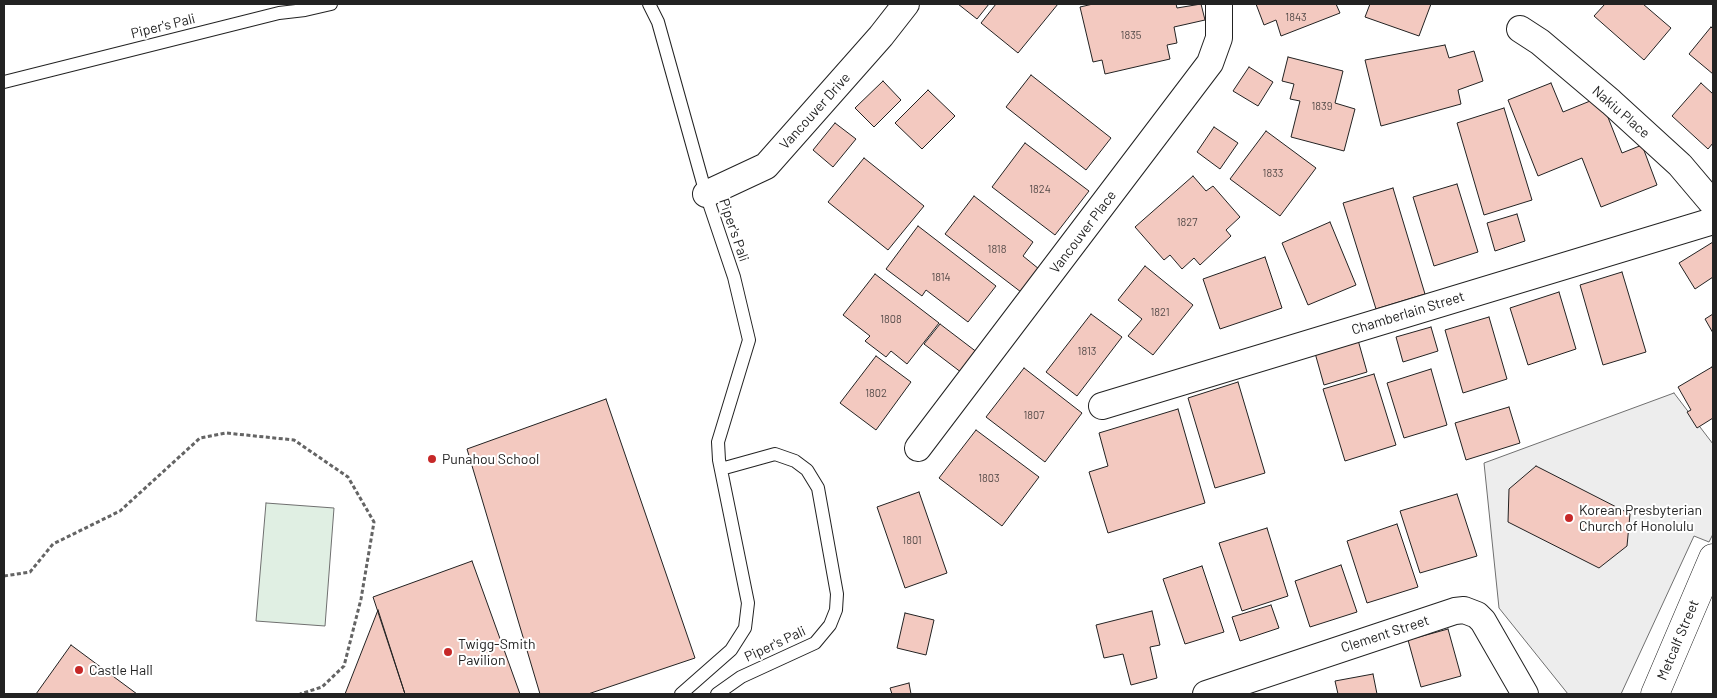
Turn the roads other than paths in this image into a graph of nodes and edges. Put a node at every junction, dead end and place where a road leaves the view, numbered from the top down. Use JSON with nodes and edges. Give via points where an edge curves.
{"nodes":[{"id":1,"x":330,"y":4,"type":"edge"},
{"id":2,"x":649,"y":4,"type":"edge"},
{"id":3,"x":906,"y":4,"type":"edge"},
{"id":4,"x":1219,"y":4,"type":"edge"},
{"id":5,"x":1520,"y":28,"type":"dead end"},
{"id":6,"x":4,"y":82,"type":"edge"},
{"id":7,"x":706,"y":194,"type":"junction"},
{"id":8,"x":1713,"y":204,"type":"edge"},
{"id":9,"x":1713,"y":221,"type":"edge"},
{"id":10,"x":1102,"y":406,"type":"dead end"},
{"id":11,"x":918,"y":448,"type":"dead end"},
{"id":12,"x":721,"y":469,"type":"junction"},
{"id":13,"x":1713,"y":558,"type":"edge"},
{"id":14,"x":681,"y":694,"type":"edge"},
{"id":15,"x":717,"y":694,"type":"edge"},
{"id":16,"x":1206,"y":694,"type":"edge"},
{"id":17,"x":1525,"y":694,"type":"edge"},
{"id":18,"x":1655,"y":694,"type":"edge"}],
"edges":[{"from":1,"to":6,"type":"lane","name":"Piper's Pali","via":[[278,13]]},
{"from":2,"to":7,"type":"lane","name":"Piper's Pali","via":[[658,22]]},
{"from":3,"to":7,"type":"street","name":"Vancouver Drive","via":[[766,166]]},
{"from":4,"to":11,"type":"street","name":"Vancouver Place","via":[[1219,38],[1210,64]]},
{"from":5,"to":8,"type":"street","name":"Nakiu Place","via":[[1611,102],[1680,164]]},
{"from":7,"to":12,"type":"lane","name":"Piper's Pali","via":[[734,277],[749,340],[718,442]]},
{"from":9,"to":10,"type":"street","name":"Chamberlain Street"},
{"from":12,"to":14,"type":"lane","name":"Piper's Pali","via":[[748,603],[745,628],[731,650]]},
{"from":12,"to":15,"type":"lane","name":"Piper's Pali","via":[[775,454],[796,461],[807,470],[818,488],[838,594],[830,625],[815,643],[741,677]]},
{"from":13,"to":18,"type":"street","name":"Metcalf Street"},
{"from":16,"to":17,"type":"street","name":"Clement Street","via":[[1464,610],[1483,621]]}]}
